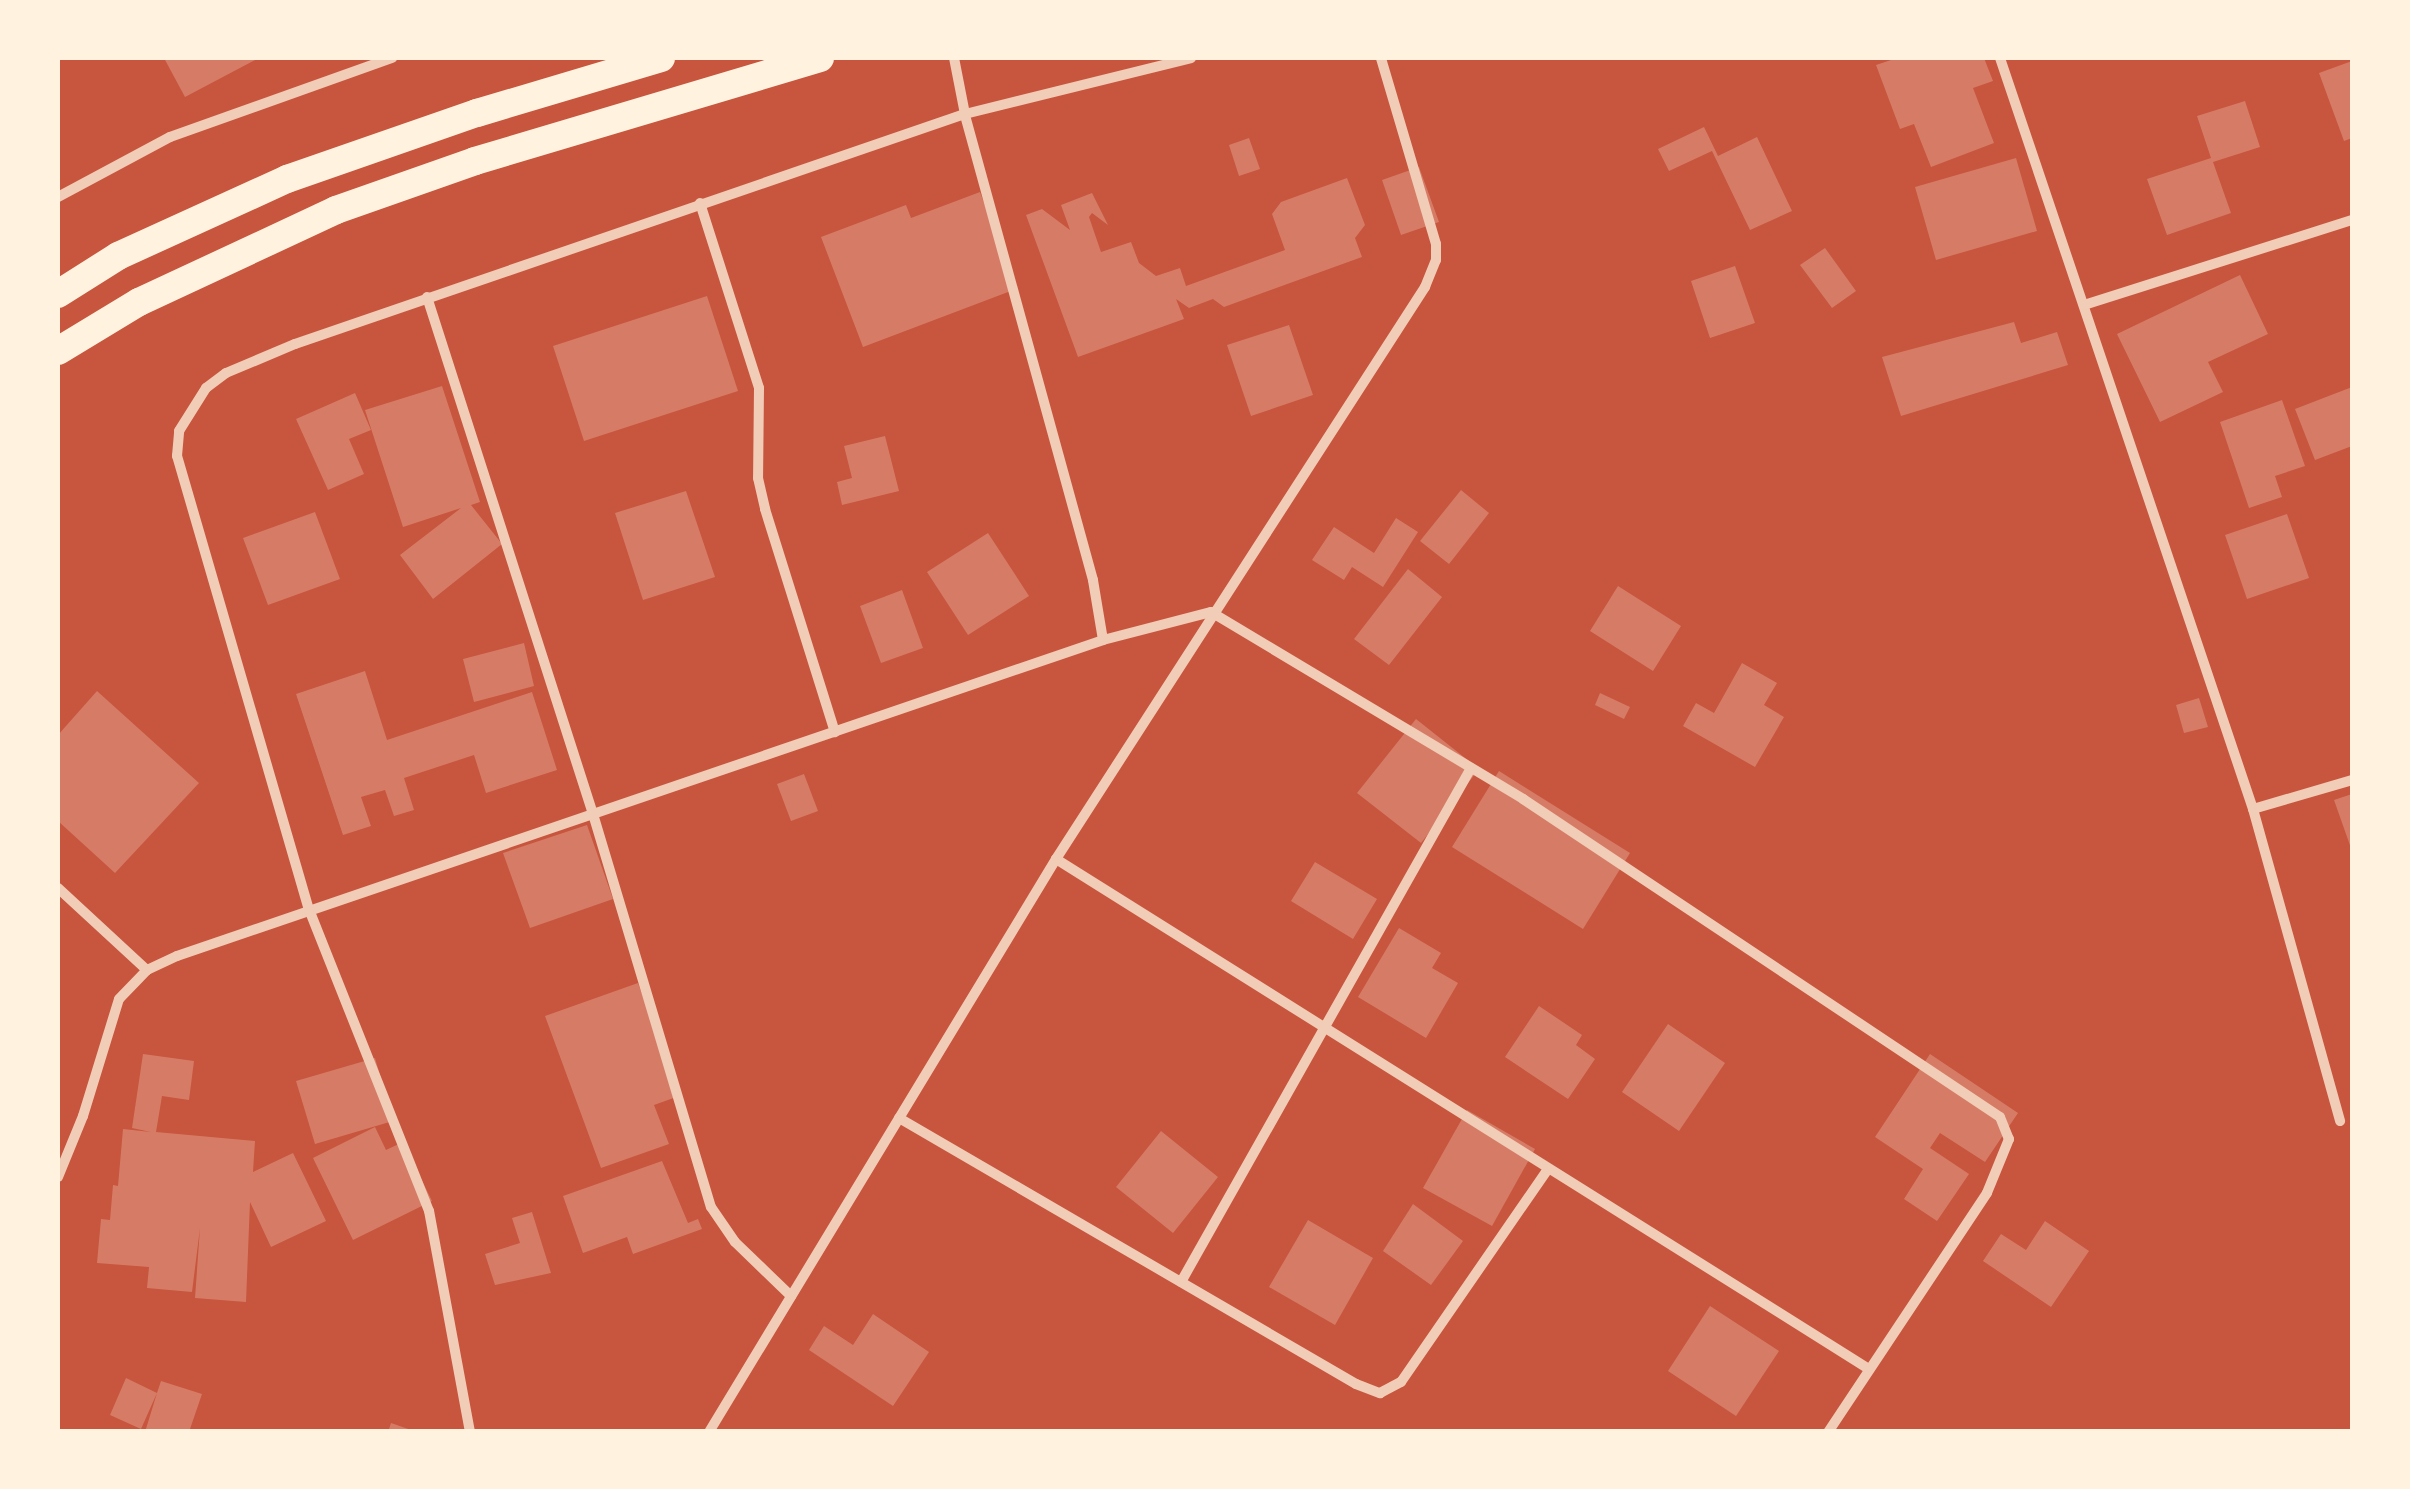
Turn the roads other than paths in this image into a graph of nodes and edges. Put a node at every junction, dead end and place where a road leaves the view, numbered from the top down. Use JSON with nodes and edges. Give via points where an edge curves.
{"nodes":[{"id":1,"x":392,"y":58,"type":"edge"},
{"id":2,"x":661,"y":58,"type":"edge"},
{"id":3,"x":820,"y":58,"type":"edge"},
{"id":4,"x":954,"y":58,"type":"edge"},
{"id":5,"x":1192,"y":58,"type":"edge"},
{"id":6,"x":1381,"y":58,"type":"edge"},
{"id":7,"x":2000,"y":58,"type":"edge"},
{"id":8,"x":965,"y":114,"type":"junction"},
{"id":9,"x":58,"y":197,"type":"edge"},
{"id":10,"x":700,"y":202,"type":"junction"},
{"id":11,"x":2352,"y":220,"type":"edge"},
{"id":12,"x":58,"y":294,"type":"edge"},
{"id":13,"x":428,"y":297,"type":"junction"},
{"id":14,"x":2084,"y":305,"type":"junction"},
{"id":15,"x":58,"y":351,"type":"edge"},
{"id":16,"x":1211,"y":612,"type":"junction"},
{"id":17,"x":1103,"y":640,"type":"junction"},
{"id":18,"x":835,"y":732,"type":"junction"},
{"id":19,"x":1471,"y":768,"type":"junction"},
{"id":20,"x":2352,"y":780,"type":"edge"},
{"id":21,"x":2253,"y":809,"type":"junction"},
{"id":22,"x":593,"y":814,"type":"junction"},
{"id":23,"x":1056,"y":860,"type":"junction"},
{"id":24,"x":58,"y":888,"type":"edge"},
{"id":25,"x":309,"y":910,"type":"junction"},
{"id":26,"x":147,"y":970,"type":"junction"},
{"id":27,"x":1325,"y":1027,"type":"junction"},
{"id":28,"x":899,"y":1118,"type":"junction"},
{"id":29,"x":2340,"y":1120,"type":"dead end"},
{"id":30,"x":1548,"y":1169,"type":"junction"},
{"id":31,"x":58,"y":1177,"type":"edge"},
{"id":32,"x":1181,"y":1282,"type":"junction"},
{"id":33,"x":790,"y":1296,"type":"junction"},
{"id":34,"x":1868,"y":1369,"type":"junction"},
{"id":35,"x":470,"y":1432,"type":"edge"},
{"id":36,"x":709,"y":1432,"type":"edge"},
{"id":37,"x":1828,"y":1432,"type":"edge"}],
"edges":[{"from":1,"to":9,"type":"street","via":[[170,137]]},
{"from":2,"to":12,"type":"highway","via":[[477,112],[288,179],[118,256]]},
{"from":3,"to":15,"type":"highway","via":[[474,160],[336,210],[139,302]]},
{"from":4,"to":8,"type":"street"},
{"from":5,"to":8,"type":"street"},
{"from":6,"to":16,"type":"street","via":[[1436,260],[1360,389]]},
{"from":7,"to":14,"type":"street"},
{"from":8,"to":10,"type":"street"},
{"from":8,"to":17,"type":"street","via":[[1093,580]]},
{"from":10,"to":13,"type":"street"},
{"from":10,"to":18,"type":"street","via":[[755,370],[765,509]]},
{"from":11,"to":14,"type":"street"},
{"from":13,"to":22,"type":"street"},
{"from":13,"to":25,"type":"street","via":[[226,373],[206,388],[179,431],[177,456]]},
{"from":14,"to":21,"type":"street"},
{"from":16,"to":17,"type":"street"},
{"from":16,"to":19,"type":"street"},
{"from":16,"to":23,"type":"street"},
{"from":17,"to":18,"type":"street"},
{"from":18,"to":22,"type":"street"},
{"from":19,"to":27,"type":"street"},
{"from":19,"to":34,"type":"street","via":[[1690,907],[2004,1122],[2008,1146],[1987,1193]]},
{"from":20,"to":21,"type":"street"},
{"from":21,"to":29,"type":"street"},
{"from":22,"to":25,"type":"street"},
{"from":22,"to":33,"type":"street","via":[[711,1206],[735,1242]]},
{"from":23,"to":27,"type":"street"},
{"from":23,"to":28,"type":"street"},
{"from":24,"to":26,"type":"street"},
{"from":25,"to":26,"type":"street"},
{"from":25,"to":35,"type":"street","via":[[429,1211]]},
{"from":26,"to":31,"type":"street","via":[[119,998]]},
{"from":27,"to":30,"type":"street"},
{"from":27,"to":32,"type":"street"},
{"from":28,"to":32,"type":"street"},
{"from":28,"to":33,"type":"street"},
{"from":30,"to":32,"type":"street","via":[[1389,1392],[1356,1384]]},
{"from":30,"to":34,"type":"street"},
{"from":33,"to":36,"type":"street"},
{"from":34,"to":37,"type":"street"}]}
